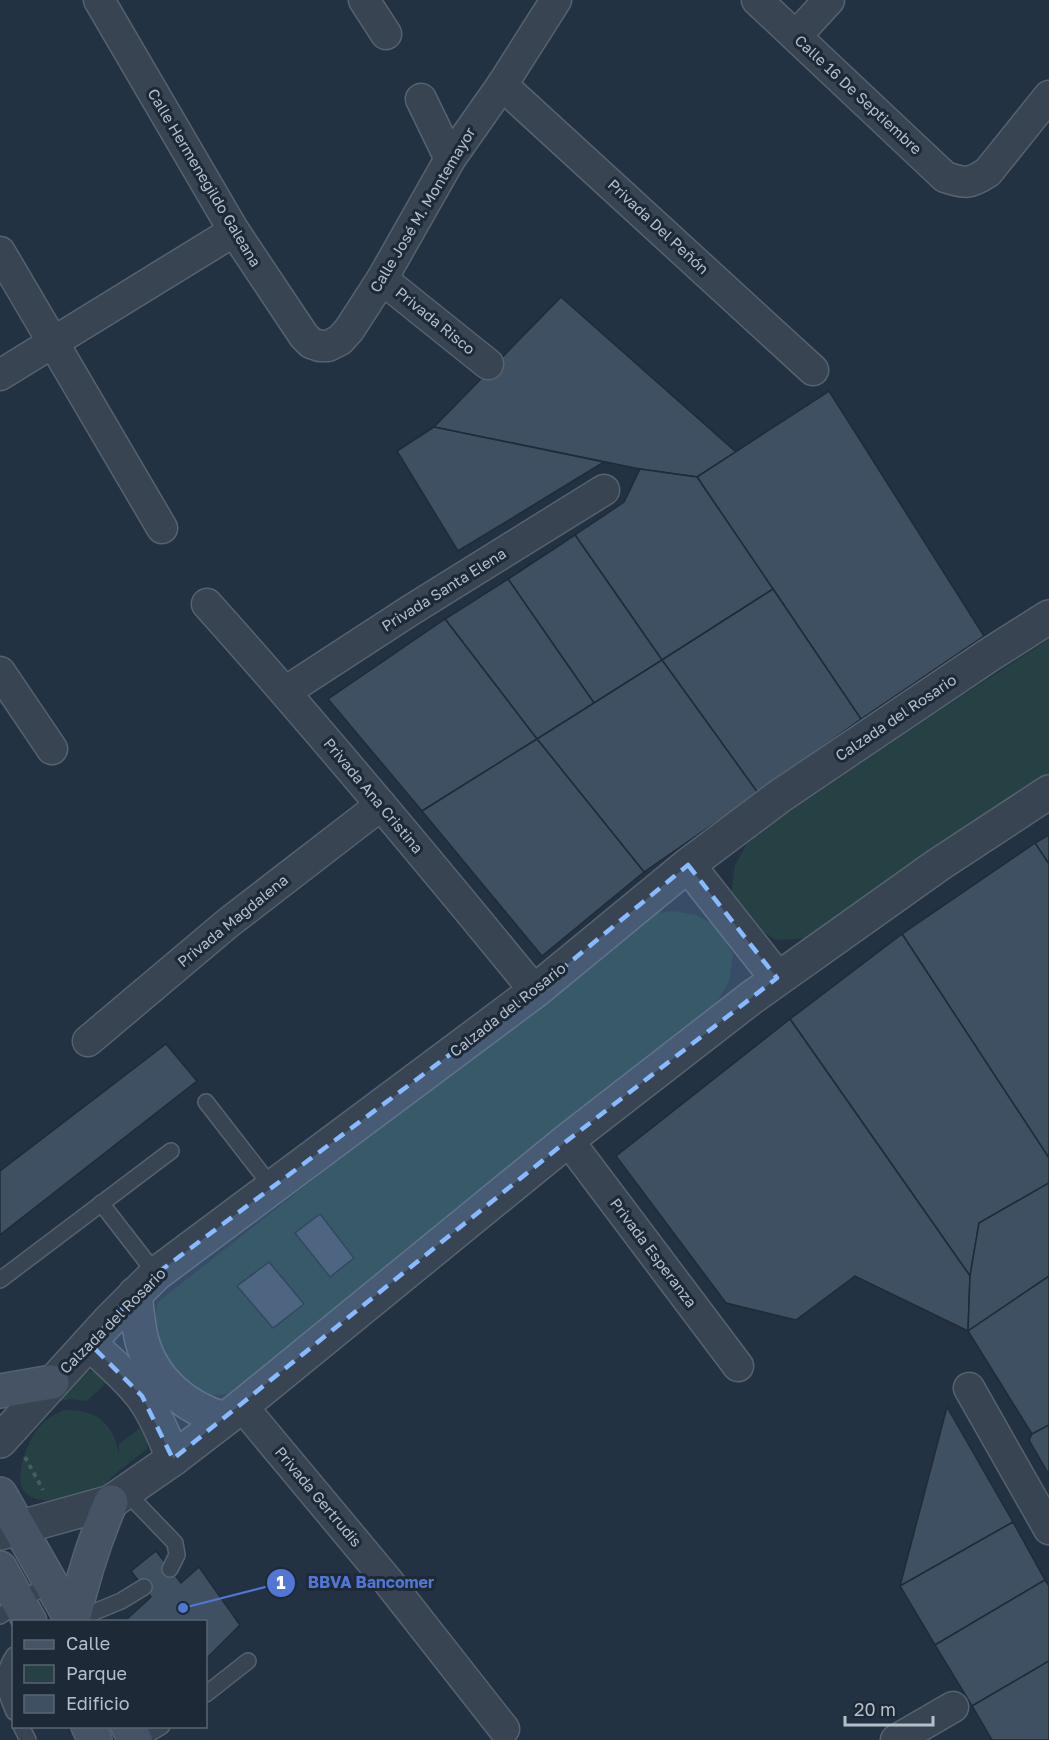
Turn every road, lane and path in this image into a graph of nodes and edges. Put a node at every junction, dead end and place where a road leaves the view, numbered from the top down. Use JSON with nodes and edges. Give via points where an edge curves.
{"nodes":[{"id":1,"x":99,"y":0,"type":"edge"},
{"id":2,"x":364,"y":0,"type":"edge"},
{"id":3,"x":556,"y":0,"type":"edge"},
{"id":4,"x":757,"y":0,"type":"edge"},
{"id":5,"x":829,"y":0,"type":"edge"},
{"id":6,"x":386,"y":34,"type":"dead end"},
{"id":7,"x":796,"y":36,"type":"junction"},
{"id":8,"x":502,"y":85,"type":"junction"},
{"id":9,"x":1049,"y":96,"type":"edge"},
{"id":10,"x":421,"y":99,"type":"dead end"},
{"id":11,"x":450,"y":159,"type":"junction"},
{"id":12,"x":234,"y":231,"type":"junction"},
{"id":13,"x":0,"y":252,"type":"edge"},
{"id":14,"x":382,"y":279,"type":"junction"},
{"id":15,"x":53,"y":344,"type":"junction"},
{"id":16,"x":320,"y":346,"type":"joint"},
{"id":17,"x":488,"y":364,"type":"dead end"},
{"id":18,"x":813,"y":370,"type":"dead end"},
{"id":19,"x":0,"y":375,"type":"edge"},
{"id":20,"x":604,"y":490,"type":"dead end"},
{"id":21,"x":162,"y":528,"type":"dead end"},
{"id":22,"x":207,"y":604,"type":"dead end"},
{"id":23,"x":1049,"y":617,"type":"edge"},
{"id":24,"x":0,"y":672,"type":"edge"},
{"id":25,"x":285,"y":692,"type":"junction"},
{"id":26,"x":52,"y":749,"type":"dead end"},
{"id":27,"x":1049,"y":792,"type":"edge"},
{"id":28,"x":381,"y":805,"type":"junction"},
{"id":29,"x":688,"y":865,"type":"junction"},
{"id":30,"x":777,"y":978,"type":"junction"},
{"id":31,"x":535,"y":991,"type":"junction"},
{"id":32,"x":88,"y":1041,"type":"dead end"},
{"id":33,"x":206,"y":1102,"type":"dead end"},
{"id":34,"x":568,"y":1140,"type":"junction"},
{"id":35,"x":171,"y":1151,"type":"dead end"},
{"id":36,"x":272,"y":1187,"type":"junction"},
{"id":37,"x":101,"y":1203,"type":"junction"},
{"id":38,"x":0,"y":1280,"type":"edge"},
{"id":39,"x":146,"y":1284,"type":"junction"},
{"id":40,"x":89,"y":1343,"type":"junction"},
{"id":41,"x":738,"y":1366,"type":"dead end"},
{"id":42,"x":52,"y":1382,"type":"junction"},
{"id":43,"x":969,"y":1388,"type":"dead end"},
{"id":44,"x":0,"y":1391,"type":"edge"},
{"id":45,"x":233,"y":1413,"type":"junction"},
{"id":46,"x":5,"y":1436,"type":"edge"},
{"id":47,"x":173,"y":1459,"type":"junction"},
{"id":48,"x":0,"y":1494,"type":"edge"},
{"id":49,"x":119,"y":1497,"type":"junction"},
{"id":50,"x":57,"y":1517,"type":"junction"},
{"id":51,"x":1049,"y":1529,"type":"edge"},
{"id":52,"x":9,"y":1530,"type":"edge"},
{"id":53,"x":0,"y":1569,"type":"edge"},
{"id":54,"x":170,"y":1569,"type":"dead end"},
{"id":55,"x":50,"y":1582,"type":"junction"},
{"id":56,"x":144,"y":1587,"type":"dead end"},
{"id":57,"x":16,"y":1613,"type":"edge"},
{"id":58,"x":72,"y":1620,"type":"edge"},
{"id":59,"x":73,"y":1620,"type":"edge"},
{"id":60,"x":75,"y":1620,"type":"edge"},
{"id":61,"x":12,"y":1658,"type":"edge"},
{"id":62,"x":248,"y":1661,"type":"dead end"},
{"id":63,"x":207,"y":1693,"type":"edge"},
{"id":64,"x":953,"y":1707,"type":"dead end"},
{"id":65,"x":12,"y":1708,"type":"edge"},
{"id":66,"x":158,"y":1728,"type":"edge"},
{"id":67,"x":504,"y":1729,"type":"dead end"},
{"id":68,"x":137,"y":1740,"type":"edge"},
{"id":69,"x":896,"y":1740,"type":"edge"}],
"edges":[{"from":1,"to":12,"type":"street","name":"Calle Hermenegildo Galeana"},
{"from":2,"to":6,"type":"street"},
{"from":3,"to":8,"type":"street","name":"Calle José M. Montemayor"},
{"from":4,"to":7,"type":"street","name":"Calle 16 De Septiembre"},
{"from":5,"to":7,"type":"street"},
{"from":7,"to":9,"type":"street","name":"Calle 16 De Septiembre","via":[[945,177],[963,183],[976,181],[988,172]]},
{"from":8,"to":11,"type":"street","name":"Calle José M. Montemayor"},
{"from":8,"to":18,"type":"street","name":"Privada Del Peñón"},
{"from":10,"to":11,"type":"street"},
{"from":11,"to":14,"type":"street","name":"Calle José M. Montemayor"},
{"from":12,"to":15,"type":"street"},
{"from":12,"to":16,"type":"street","name":"Calle Hermenegildo Galeana","via":[[304,336]]},
{"from":13,"to":15,"type":"street"},
{"from":14,"to":16,"type":"street","name":"Calle José M. Montemayor","via":[[340,340]]},
{"from":14,"to":17,"type":"street","name":"Privada Risco"},
{"from":15,"to":19,"type":"street"},
{"from":15,"to":21,"type":"street"},
{"from":20,"to":25,"type":"street","name":"Privada Santa Elena"},
{"from":22,"to":25,"type":"street","name":"Privada Ana Cristina"},
{"from":23,"to":29,"type":"street","name":"Calzada del Rosario","via":[[780,796]]},
{"from":24,"to":26,"type":"street"},
{"from":25,"to":28,"type":"street","name":"Privada Ana Cristina"},
{"from":27,"to":30,"type":"street"},
{"from":28,"to":31,"type":"street","name":"Privada Ana Cristina"},
{"from":28,"to":32,"type":"street","name":"Privada Magdalena","via":[[228,923]]},
{"from":29,"to":30,"type":"street"},
{"from":29,"to":31,"type":"street","name":"Calzada del Rosario"},
{"from":30,"to":34,"type":"street"},
{"from":31,"to":36,"type":"street","name":"Calzada del Rosario"},
{"from":33,"to":36,"type":"lane"},
{"from":34,"to":41,"type":"street","name":"Privada Esperanza"},
{"from":34,"to":45,"type":"street"},
{"from":35,"to":37,"type":"lane"},
{"from":36,"to":39,"type":"street","name":"Calzada del Rosario"},
{"from":37,"to":38,"type":"lane"},
{"from":37,"to":39,"type":"lane"},
{"from":39,"to":40,"type":"street","name":"Calzada del Rosario"},
{"from":39,"to":45,"type":"street","via":[[142,1341],[149,1362],[166,1385],[187,1403],[207,1414]]},
{"from":40,"to":42,"type":"street","name":"Calzada del Rosario"},
{"from":40,"to":47,"type":"street","via":[[142,1396],[162,1429]]},
{"from":42,"to":44,"type":"main road"},
{"from":42,"to":46,"type":"street","name":"Calzada del Rosario"},
{"from":43,"to":51,"type":"street"},
{"from":45,"to":47,"type":"street"},
{"from":45,"to":67,"type":"street","name":"Privada Gertrudis","via":[[387,1580]]},
{"from":46,"to":50,"type":"path"},
{"from":47,"to":49,"type":"street"},
{"from":48,"to":52,"type":"main road"},
{"from":49,"to":50,"type":"street"},
{"from":49,"to":54,"type":"lane","via":[[175,1543],[177,1555]]},
{"from":49,"to":59,"type":"main road","via":[[96,1536]]},
{"from":50,"to":52,"type":"street"},
{"from":52,"to":55,"type":"main road"},
{"from":53,"to":57,"type":"main road"},
{"from":55,"to":57,"type":"lane"},
{"from":55,"to":58,"type":"main road"},
{"from":56,"to":60,"type":"lane"},
{"from":61,"to":65,"type":"lane","via":[[3,1678]]},
{"from":62,"to":63,"type":"lane"},
{"from":64,"to":69,"type":"street"},
{"from":66,"to":68,"type":"lane"}]}
